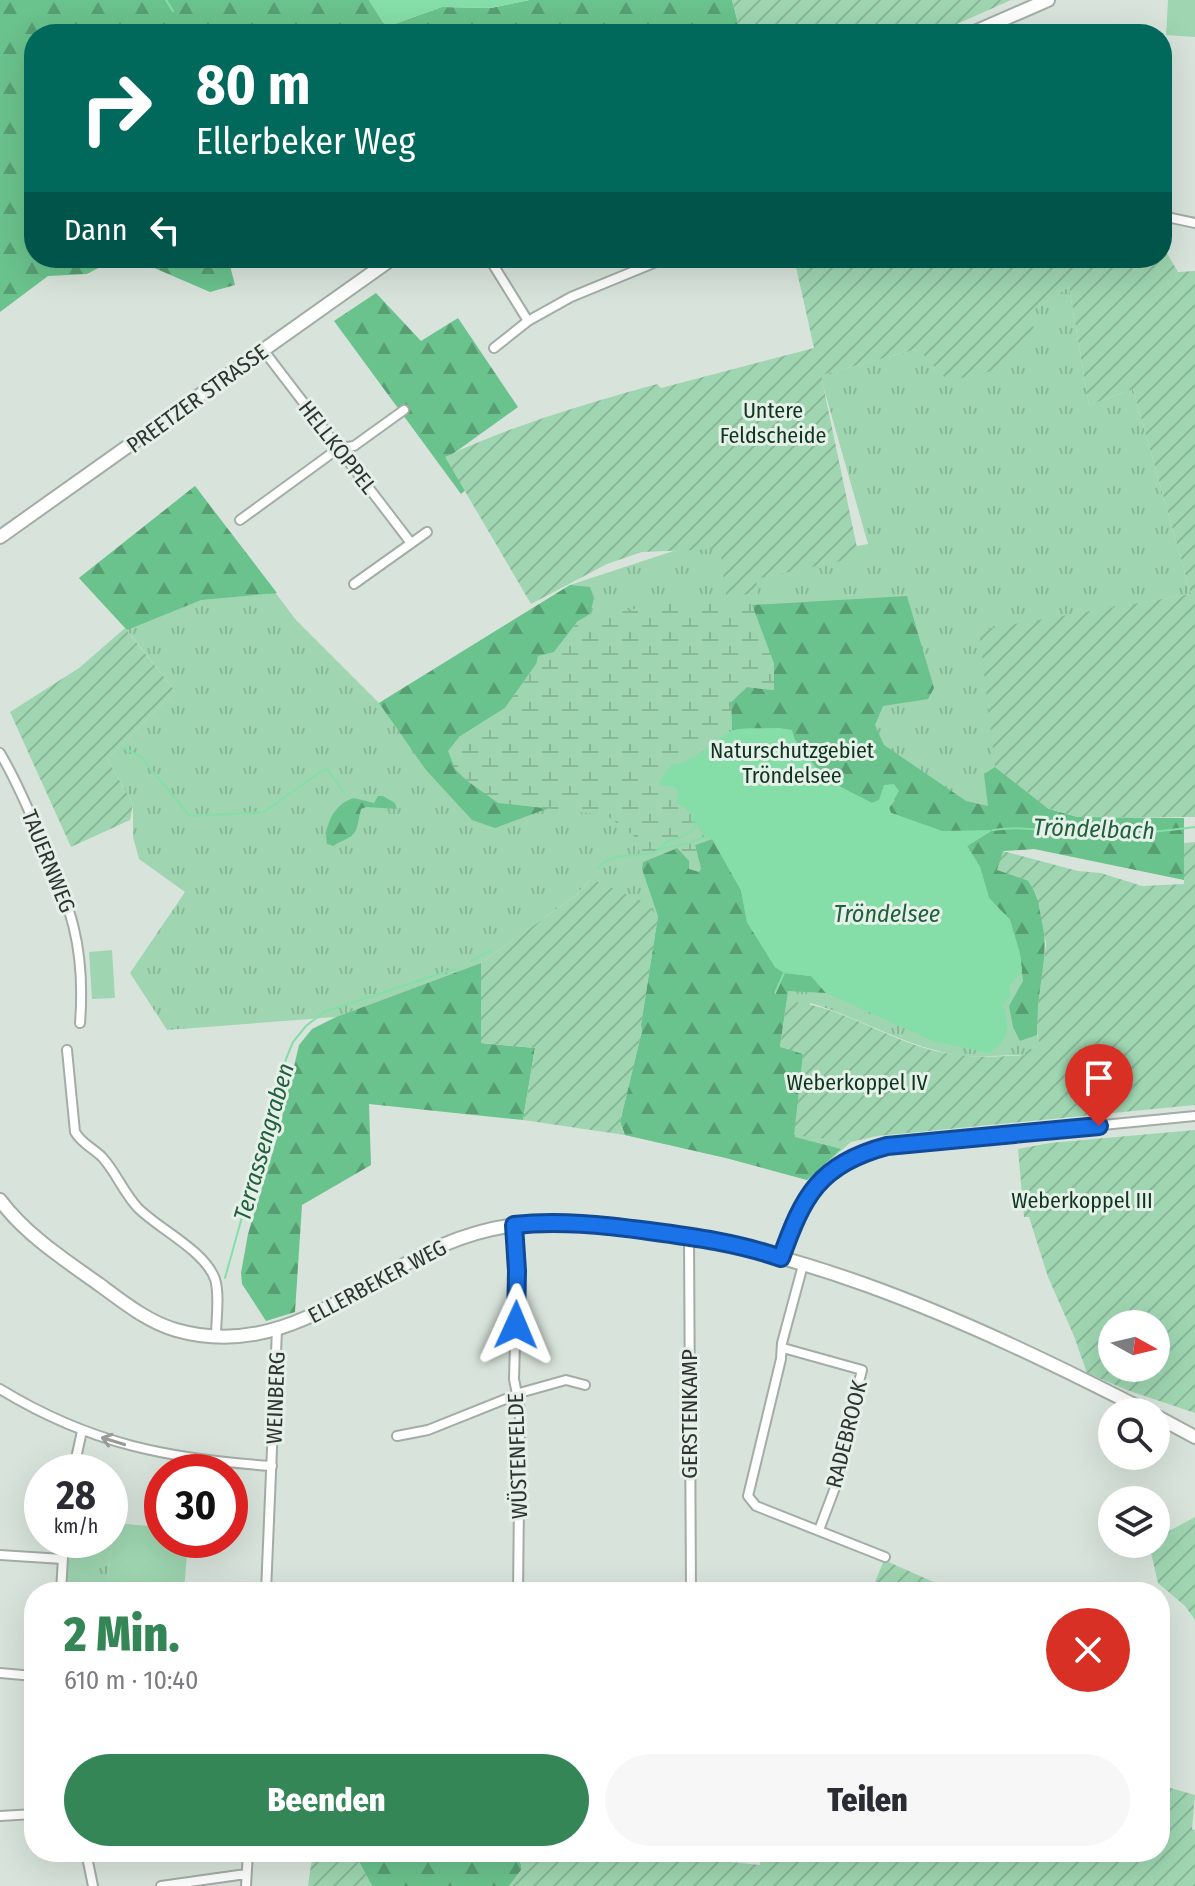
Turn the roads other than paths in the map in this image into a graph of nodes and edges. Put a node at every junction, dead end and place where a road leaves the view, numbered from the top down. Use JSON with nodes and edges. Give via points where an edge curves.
{"nodes":[{"id":1,"x":1048,"y":0,"type":"edge"},
{"id":2,"x":993,"y":24,"type":"edge"},
{"id":3,"x":1172,"y":218,"type":"edge"},
{"id":4,"x":1195,"y":223,"type":"edge"},
{"id":5,"x":379,"y":268,"type":"edge"},
{"id":6,"x":495,"y":268,"type":"edge"},
{"id":7,"x":631,"y":268,"type":"edge"},
{"id":8,"x":528,"y":321,"type":"junction"},
{"id":9,"x":494,"y":348,"type":"dead end"},
{"id":10,"x":264,"y":351,"type":"junction"},
{"id":11,"x":404,"y":410,"type":"dead end"},
{"id":12,"x":339,"y":448,"type":"junction"},
{"id":13,"x":240,"y":520,"type":"dead end"},
{"id":14,"x":427,"y":532,"type":"dead end"},
{"id":15,"x":0,"y":537,"type":"edge"},
{"id":16,"x":411,"y":543,"type":"junction"},
{"id":17,"x":354,"y":584,"type":"dead end"},
{"id":18,"x":0,"y":753,"type":"edge"},
{"id":19,"x":80,"y":1023,"type":"dead end"},
{"id":20,"x":67,"y":1050,"type":"dead end"},
{"id":21,"x":1195,"y":1116,"type":"edge"},
{"id":22,"x":0,"y":1200,"type":"edge"},
{"id":23,"x":514,"y":1225,"type":"junction"},
{"id":24,"x":689,"y":1236,"type":"junction"},
{"id":25,"x":781,"y":1258,"type":"junction"},
{"id":26,"x":803,"y":1265,"type":"junction"},
{"id":27,"x":277,"y":1329,"type":"junction"},
{"id":28,"x":216,"y":1336,"type":"junction"},
{"id":29,"x":783,"y":1348,"type":"junction"},
{"id":30,"x":585,"y":1385,"type":"dead end"},
{"id":31,"x":0,"y":1389,"type":"edge"},
{"id":32,"x":516,"y":1396,"type":"junction"},
{"id":33,"x":1120,"y":1398,"type":"edge"},
{"id":34,"x":1170,"y":1424,"type":"edge"},
{"id":35,"x":82,"y":1431,"type":"junction"},
{"id":36,"x":397,"y":1436,"type":"dead end"},
{"id":37,"x":1195,"y":1437,"type":"edge"},
{"id":38,"x":77,"y":1454,"type":"edge"},
{"id":39,"x":272,"y":1466,"type":"junction"},
{"id":40,"x":819,"y":1530,"type":"junction"},
{"id":41,"x":0,"y":1555,"type":"edge"},
{"id":42,"x":885,"y":1557,"type":"dead end"},
{"id":43,"x":63,"y":1559,"type":"joint"},
{"id":44,"x":62,"y":1582,"type":"edge"},
{"id":45,"x":266,"y":1582,"type":"edge"},
{"id":46,"x":518,"y":1582,"type":"edge"},
{"id":47,"x":691,"y":1582,"type":"edge"},
{"id":48,"x":0,"y":1673,"type":"edge"},
{"id":49,"x":24,"y":1675,"type":"edge"},
{"id":50,"x":24,"y":1815,"type":"edge"},
{"id":51,"x":0,"y":1816,"type":"edge"},
{"id":52,"x":88,"y":1862,"type":"edge"},
{"id":53,"x":247,"y":1862,"type":"edge"},
{"id":54,"x":246,"y":1874,"type":"junction"},
{"id":55,"x":93,"y":1886,"type":"edge"},
{"id":56,"x":161,"y":1886,"type":"edge"},
{"id":57,"x":246,"y":1886,"type":"edge"}],
"edges":[{"from":1,"to":2,"type":"street"},
{"from":3,"to":4,"type":"street"},
{"from":5,"to":10,"type":"street","name":"PREETZER STRASSE"},
{"from":6,"to":8,"type":"street"},
{"from":7,"to":8,"type":"street"},
{"from":8,"to":9,"type":"street"},
{"from":10,"to":12,"type":"street","name":"HELLKOPPEL"},
{"from":10,"to":15,"type":"street","name":"PREETZER STRASSE"},
{"from":11,"to":12,"type":"street","via":[[354,446]]},
{"from":12,"to":13,"type":"street"},
{"from":12,"to":16,"type":"street","name":"HELLKOPPEL"},
{"from":14,"to":16,"type":"street"},
{"from":16,"to":17,"type":"street"},
{"from":18,"to":19,"type":"street","name":"TAUERNWEG","via":[[69,906],[80,955]]},
{"from":20,"to":28,"type":"street","via":[[75,1132],[105,1161],[139,1209],[205,1262],[217,1291]]},
{"from":21,"to":25,"type":"street","via":[[868,1151],[836,1168],[809,1194]]},
{"from":22,"to":28,"type":"street","name":"ELLERBEKER WEG","via":[[49,1248],[130,1307],[175,1329]]},
{"from":23,"to":24,"type":"street","name":"ELLERBEKER WEG","via":[[568,1222]]},
{"from":23,"to":27,"type":"street","name":"ELLERBEKER WEG","via":[[445,1244],[326,1310]]},
{"from":23,"to":32,"type":"street","name":"WÜSTENFELDE"},
{"from":24,"to":25,"type":"street","name":"ELLERBEKER WEG"},
{"from":24,"to":47,"type":"street","name":"GERSTENKAMP"},
{"from":25,"to":26,"type":"street","name":"ELLERBEKER WEG"},
{"from":26,"to":29,"type":"street"},
{"from":26,"to":33,"type":"street","name":"ELLERBEKER WEG","via":[[916,1302]]},
{"from":27,"to":28,"type":"street","name":"ELLERBEKER WEG"},
{"from":27,"to":39,"type":"street","name":"WEINBERG"},
{"from":29,"to":40,"type":"street","via":[[748,1496],[756,1506]]},
{"from":29,"to":40,"type":"street","name":"RADEBROOK","via":[[862,1370],[839,1477]]},
{"from":30,"to":32,"type":"street","via":[[566,1380]]},
{"from":31,"to":35,"type":"street"},
{"from":32,"to":36,"type":"street","via":[[428,1430]]},
{"from":32,"to":46,"type":"street","name":"WÜSTENFELDE"},
{"from":34,"to":37,"type":"street"},
{"from":35,"to":38,"type":"street"},
{"from":39,"to":35,"type":"street","one_way":true,"via":[[168,1455]]},
{"from":39,"to":45,"type":"street","name":"WEINBERG"},
{"from":40,"to":42,"type":"street"},
{"from":41,"to":43,"type":"street"},
{"from":43,"to":44,"type":"street"},
{"from":48,"to":49,"type":"street"},
{"from":50,"to":51,"type":"street"},
{"from":52,"to":55,"type":"street"},
{"from":53,"to":54,"type":"street"},
{"from":54,"to":56,"type":"street"},
{"from":54,"to":57,"type":"street"}]}
